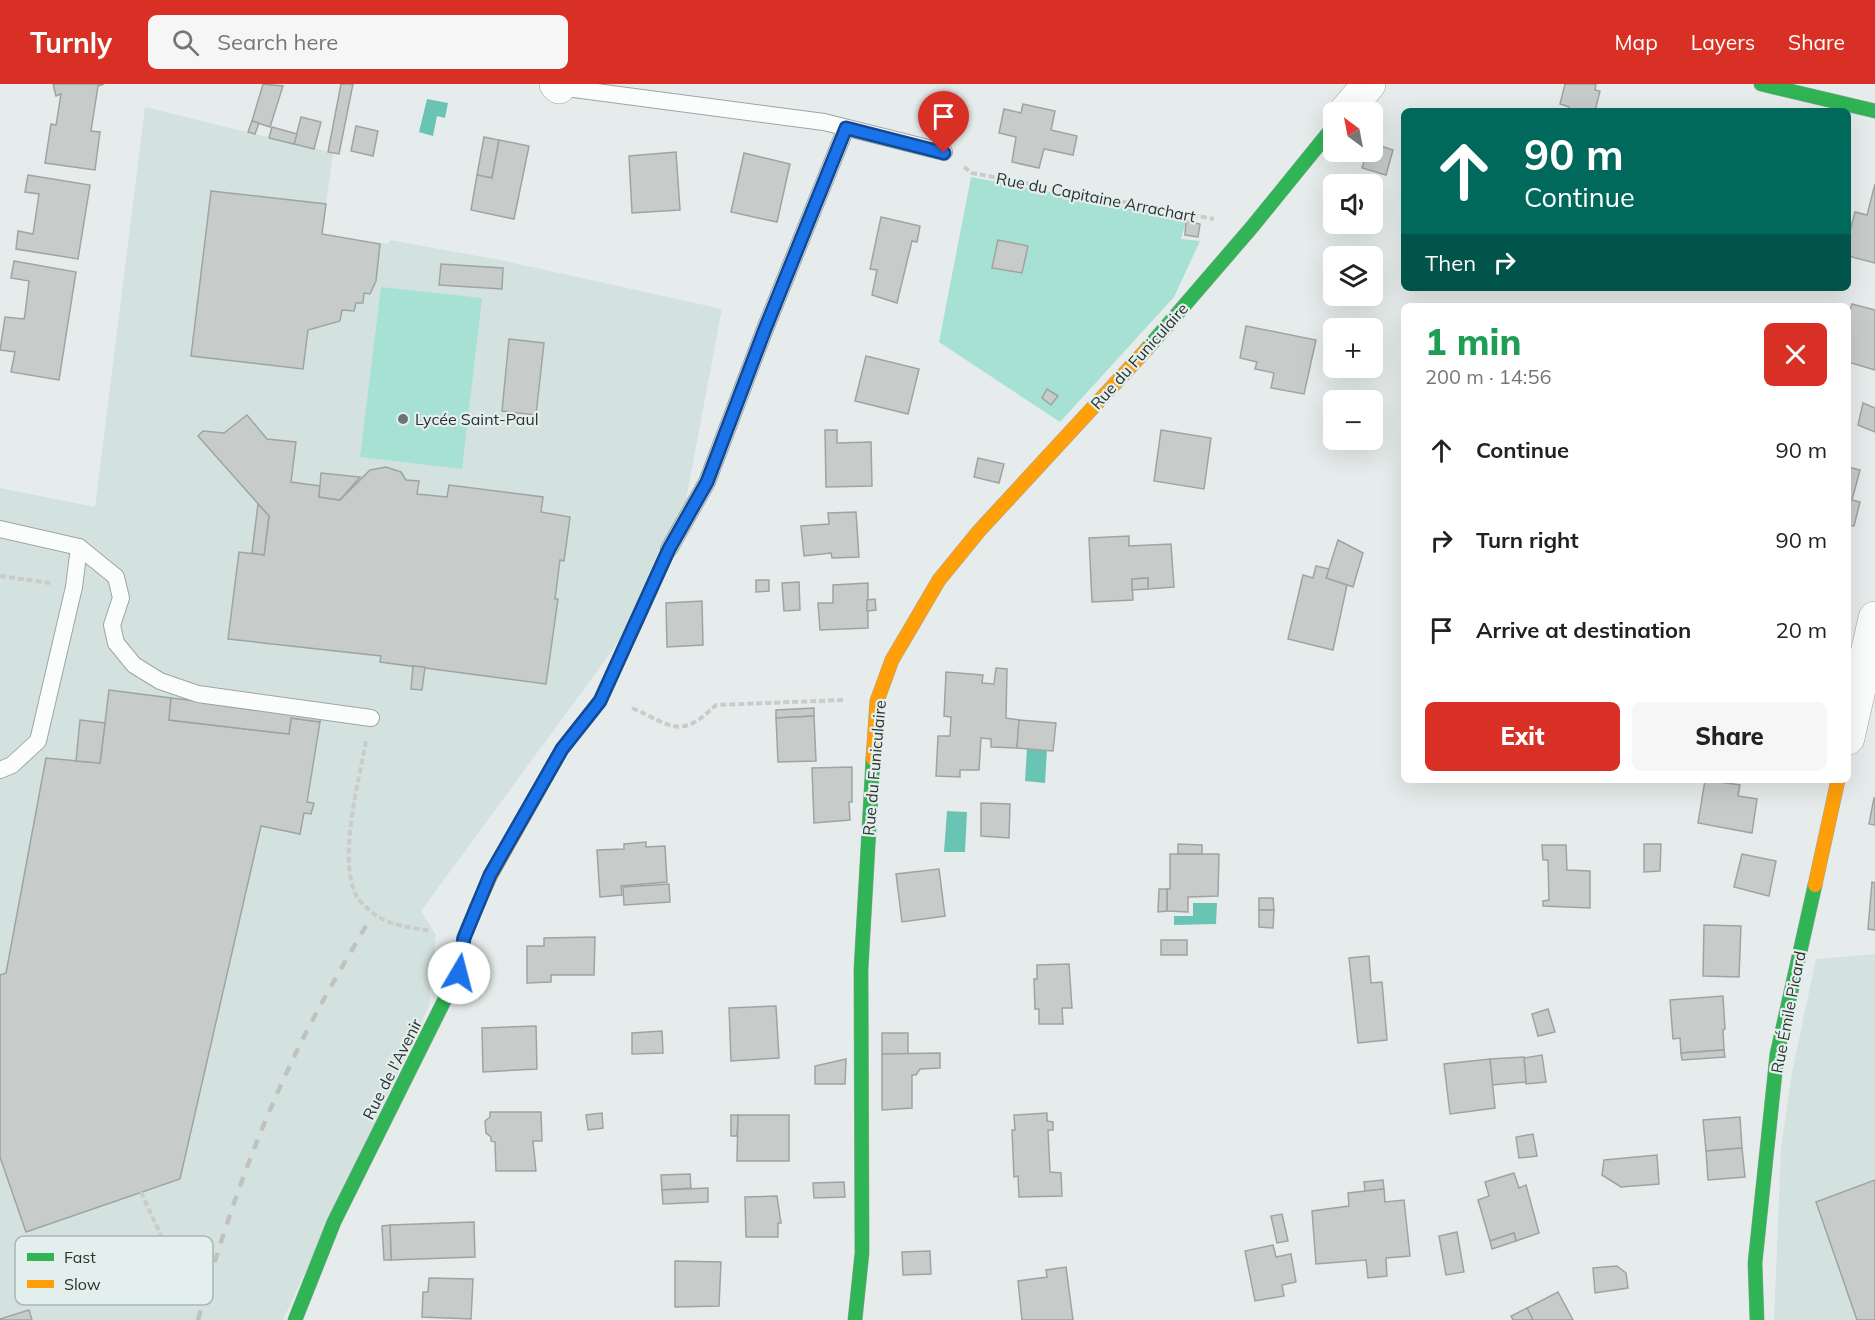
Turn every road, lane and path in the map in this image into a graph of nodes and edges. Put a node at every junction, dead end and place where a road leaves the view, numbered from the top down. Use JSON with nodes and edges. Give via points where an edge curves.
{"nodes":[{"id":1,"x":1369,"y":84,"type":"edge"},
{"id":2,"x":1761,"y":84,"type":"edge"},
{"id":3,"x":558,"y":85,"type":"edge"},
{"id":4,"x":1354,"y":102,"type":"edge"},
{"id":5,"x":1875,"y":111,"type":"edge"},
{"id":6,"x":846,"y":128,"type":"junction"},
{"id":7,"x":1323,"y":139,"type":"edge"},
{"id":8,"x":944,"y":153,"type":"joint"},
{"id":9,"x":1252,"y":226,"type":"junction"},
{"id":10,"x":0,"y":529,"type":"edge"},
{"id":11,"x":80,"y":547,"type":"junction"},
{"id":12,"x":669,"y":549,"type":"joint"},
{"id":13,"x":0,"y":576,"type":"edge"},
{"id":14,"x":74,"y":587,"type":"junction"},
{"id":15,"x":1875,"y":618,"type":"edge"},
{"id":16,"x":853,"y":699,"type":"dead end"},
{"id":17,"x":600,"y":701,"type":"junction"},
{"id":18,"x":371,"y":718,"type":"dead end"},
{"id":19,"x":1851,"y":725,"type":"edge"},
{"id":20,"x":363,"y":762,"type":"dead end"},
{"id":21,"x":0,"y":770,"type":"edge"},
{"id":22,"x":1837,"y":783,"type":"edge"},
{"id":23,"x":433,"y":932,"type":"dead end"},
{"id":24,"x":141,"y":1192,"type":"dead end"},
{"id":25,"x":161,"y":1236,"type":"edge"},
{"id":26,"x":295,"y":1320,"type":"edge"},
{"id":27,"x":855,"y":1320,"type":"edge"},
{"id":28,"x":1757,"y":1320,"type":"edge"}],
"edges":[{"from":1,"to":4,"type":"street"},
{"from":2,"to":5,"type":"street"},
{"from":3,"to":6,"type":"lane"},
{"from":6,"to":8,"type":"lane"},
{"from":6,"to":12,"type":"lane","via":[[707,482]]},
{"from":7,"to":9,"type":"street","name":"Rue du Funiculaire"},
{"from":8,"to":9,"type":"path","name":"Rue du Capitaine Arrachart","via":[[972,173]]},
{"from":9,"to":27,"type":"street","name":"Rue du Funiculaire","via":[[1153,343],[979,531],[939,580],[892,660],[877,701],[861,969],[862,1253]]},
{"from":10,"to":11,"type":"lane"},
{"from":11,"to":14,"type":"lane"},
{"from":11,"to":18,"type":"lane","via":[[116,577],[121,598],[112,625],[116,643],[134,665],[160,681],[198,694]]},
{"from":12,"to":17,"type":"street","name":"Rue de l'Avenir"},
{"from":13,"to":14,"type":"path"},
{"from":14,"to":21,"type":"lane","via":[[38,741],[12,765]]},
{"from":15,"to":19,"type":"street"},
{"from":16,"to":17,"type":"path","via":[[716,705],[700,720],[678,728],[633,709]]},
{"from":17,"to":26,"type":"street","name":"Rue de l'Avenir","via":[[562,749],[490,875],[464,938],[459,973],[334,1222]]},
{"from":20,"to":23,"type":"path","via":[[349,839],[350,869],[357,897],[378,916]]},
{"from":22,"to":28,"type":"street","name":"Rue Émile Picard","via":[[1777,1054],[1755,1263]]},
{"from":24,"to":25,"type":"path"}]}
